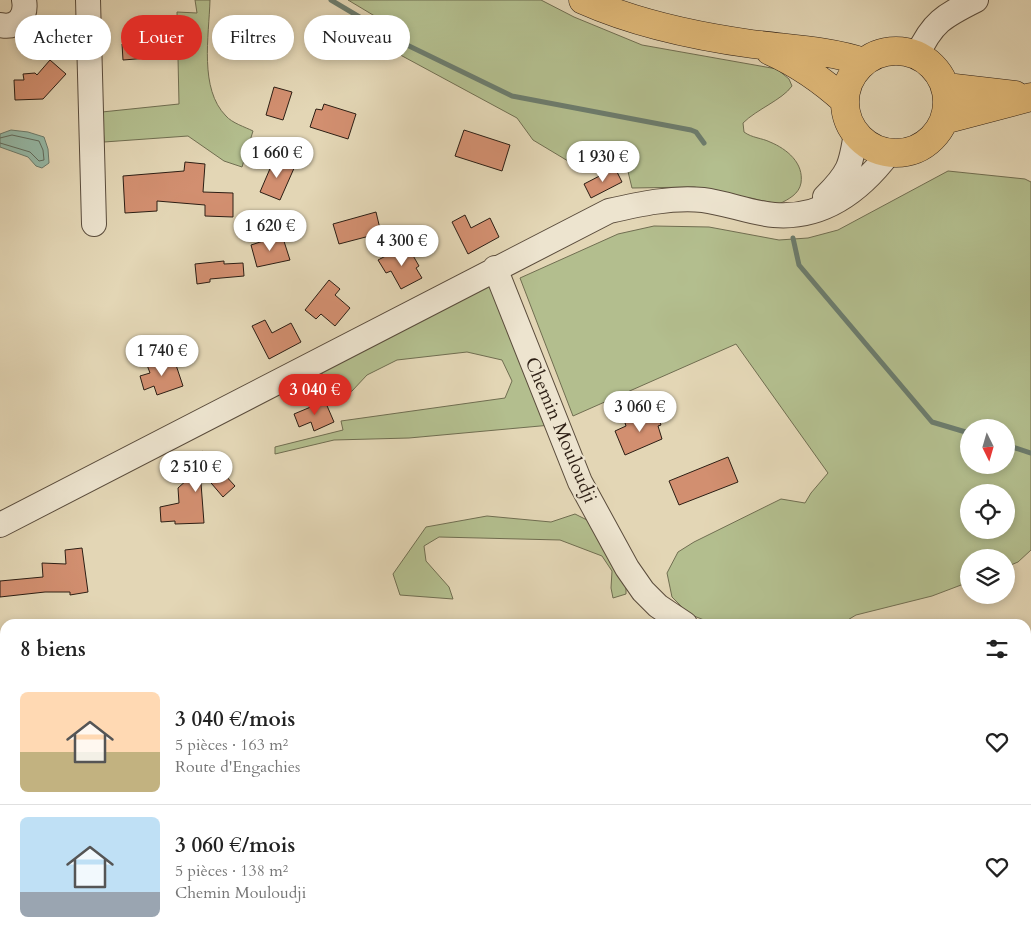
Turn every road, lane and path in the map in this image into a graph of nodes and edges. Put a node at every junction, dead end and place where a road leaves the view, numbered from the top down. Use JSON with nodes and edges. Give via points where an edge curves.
{"nodes":[{"id":1,"x":24,"y":0,"type":"edge"},
{"id":2,"x":88,"y":0,"type":"edge"},
{"id":3,"x":583,"y":0,"type":"edge"},
{"id":4,"x":976,"y":0,"type":"edge"},
{"id":5,"x":0,"y":26,"type":"edge"},
{"id":6,"x":753,"y":44,"type":"junction"},
{"id":7,"x":918,"y":56,"type":"junction"},
{"id":8,"x":864,"y":62,"type":"junction"},
{"id":9,"x":946,"y":87,"type":"junction"},
{"id":10,"x":1031,"y":97,"type":"edge"},
{"id":11,"x":845,"y":101,"type":"junction"},
{"id":12,"x":944,"y":120,"type":"junction"},
{"id":13,"x":856,"y":134,"type":"junction"},
{"id":14,"x":889,"y":153,"type":"junction"},
{"id":15,"x":800,"y":214,"type":"junction"},
{"id":16,"x":94,"y":224,"type":"dead end"},
{"id":17,"x":495,"y":268,"type":"junction"},
{"id":18,"x":0,"y":525,"type":"edge"},
{"id":19,"x":678,"y":619,"type":"edge"}],
"edges":[{"from":1,"to":5,"type":"street","via":[[22,18],[12,26]]},
{"from":2,"to":16,"type":"street"},
{"from":3,"to":6,"type":"main road","via":[[659,28]]},
{"from":4,"to":7,"type":"street","via":[[933,26]]},
{"from":6,"to":8,"type":"main road","via":[[842,55]]},
{"from":6,"to":11,"type":"main road","via":[[792,61],[823,81]]},
{"from":7,"to":8,"type":"main road","via":[[890,51]]},
{"from":7,"to":9,"type":"main road","via":[[930,63]]},
{"from":8,"to":11,"type":"main road","via":[[854,73]]},
{"from":9,"to":10,"type":"main road"},
{"from":9,"to":12,"type":"main road","via":[[948,104]]},
{"from":10,"to":12,"type":"main road"},
{"from":11,"to":13,"type":"main road","via":[[848,118]]},
{"from":12,"to":14,"type":"main road","via":[[936,135],[922,146],[906,152]]},
{"from":13,"to":14,"type":"main road","via":[[876,149]]},
{"from":13,"to":15,"type":"street","via":[[851,164],[842,180]]},
{"from":14,"to":15,"type":"street","via":[[875,171],[835,204]]},
{"from":15,"to":17,"type":"street","via":[[774,215],[703,200],[660,200],[609,211]]},
{"from":17,"to":18,"type":"street"},
{"from":17,"to":19,"type":"street","name":"Chemin Mouloudji","via":[[580,482],[643,591]]}]}
